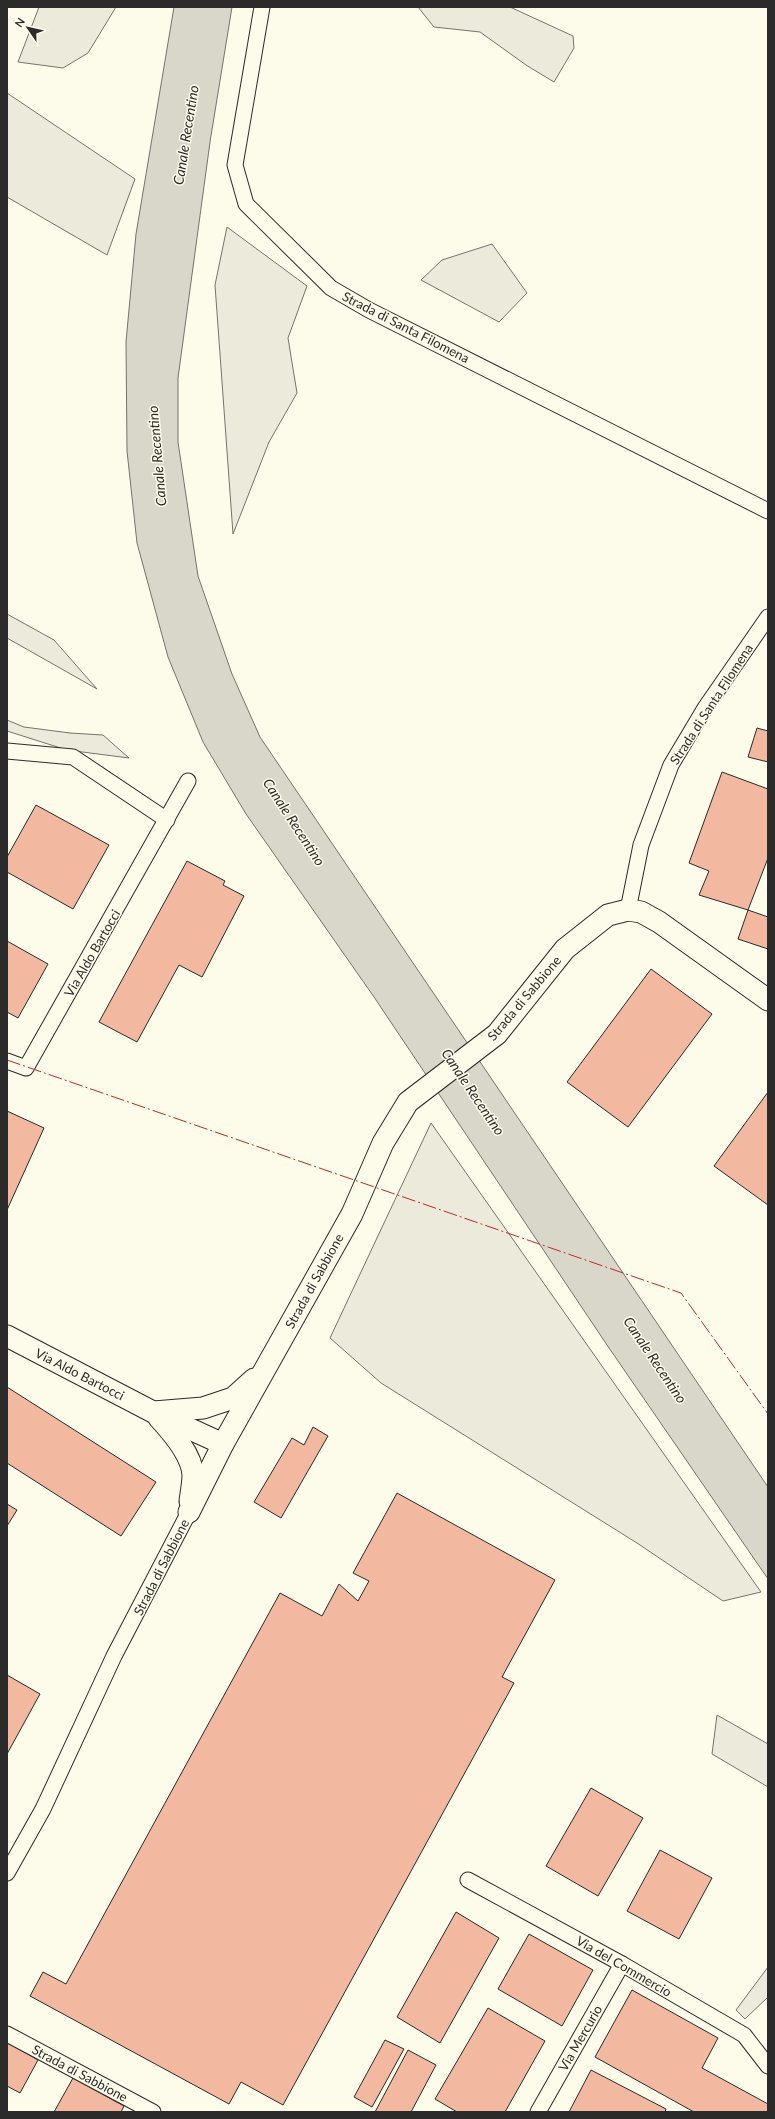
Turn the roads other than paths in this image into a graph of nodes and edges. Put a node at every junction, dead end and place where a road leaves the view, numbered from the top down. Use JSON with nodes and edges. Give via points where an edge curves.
{"nodes":[{"id":1,"x":262,"y":7,"type":"edge"},
{"id":2,"x":768,"y":511,"type":"edge"},
{"id":3,"x":768,"y":617,"type":"edge"},
{"id":4,"x":7,"y":752,"type":"edge"},
{"id":5,"x":188,"y":781,"type":"dead end"},
{"id":6,"x":167,"y":820,"type":"junction"},
{"id":7,"x":628,"y":910,"type":"junction"},
{"id":8,"x":768,"y":1000,"type":"edge"},
{"id":9,"x":7,"y":1061,"type":"edge"},
{"id":10,"x":7,"y":1336,"type":"edge"},
{"id":11,"x":268,"y":1365,"type":"junction"},
{"id":12,"x":153,"y":1412,"type":"junction"},
{"id":13,"x":223,"y":1444,"type":"junction"},
{"id":14,"x":189,"y":1512,"type":"junction"},
{"id":15,"x":7,"y":1873,"type":"edge"},
{"id":16,"x":468,"y":1880,"type":"dead end"},
{"id":17,"x":622,"y":1964,"type":"junction"},
{"id":18,"x":7,"y":2034,"type":"edge"},
{"id":19,"x":768,"y":2066,"type":"edge"},
{"id":20,"x":153,"y":2112,"type":"edge"},
{"id":21,"x":538,"y":2112,"type":"edge"}],
"edges":[{"from":1,"to":2,"type":"street","name":"Strada di Santa Filomena","via":[[235,165],[246,204],[268,227],[331,288]]},
{"from":3,"to":7,"type":"street","name":"Strada di Santa Filomena","via":[[705,708],[671,765],[641,845]]},
{"from":4,"to":6,"type":"street","via":[[74,757]]},
{"from":5,"to":6,"type":"street","name":"Via Aldo Bartocci"},
{"from":6,"to":9,"type":"street","name":"Via Aldo Bartocci","via":[[26,1068]]},
{"from":7,"to":8,"type":"main road","name":"Strada di Sabbione","via":[[641,912],[660,922]]},
{"from":7,"to":11,"type":"main road","name":"Strada di Sabbione","via":[[608,915],[564,949],[497,1034],[408,1102],[384,1143],[352,1214]]},
{"from":10,"to":12,"type":"main road","name":"Via Aldo Bartocci"},
{"from":11,"to":12,"type":"main road","via":[[233,1398],[203,1408]]},
{"from":11,"to":13,"type":"main road","name":"Strada di Sabbione"},
{"from":12,"to":13,"type":"main road","name":"Via Aldo Bartocci"},
{"from":12,"to":14,"type":"main road","name":"Via Aldo Bartocci","via":[[174,1434],[186,1454],[193,1474]]},
{"from":13,"to":14,"type":"main road","name":"Strada di Sabbione"},
{"from":14,"to":15,"type":"street","name":"Strada di Sabbione","via":[[114,1656],[44,1809]]},
{"from":16,"to":17,"type":"street","name":"Via del Commercio"},
{"from":17,"to":19,"type":"street","name":"Via del Commercio","via":[[744,2035]]},
{"from":17,"to":21,"type":"street","name":"Via Mercurio"},
{"from":18,"to":20,"type":"street","name":"Strada di Sabbione"}]}
